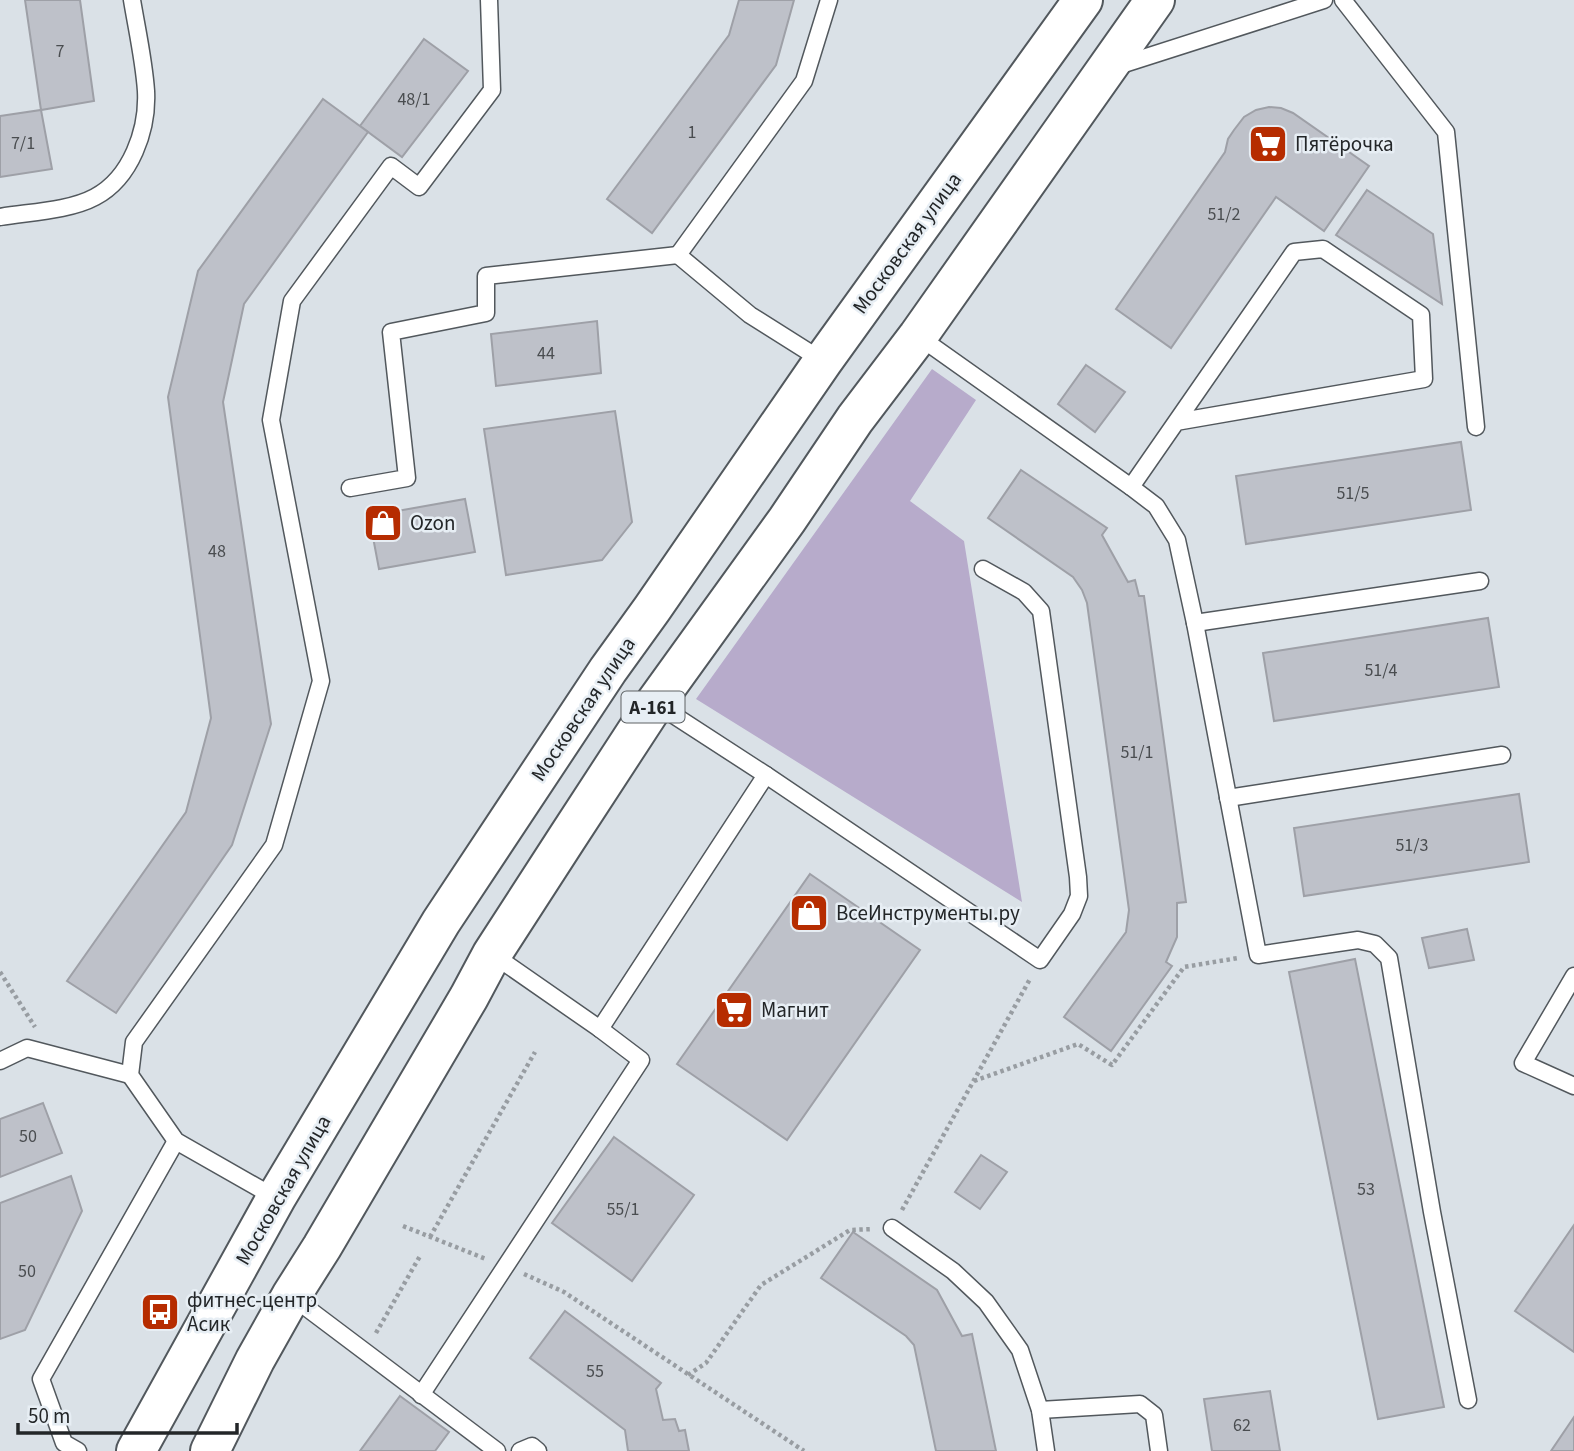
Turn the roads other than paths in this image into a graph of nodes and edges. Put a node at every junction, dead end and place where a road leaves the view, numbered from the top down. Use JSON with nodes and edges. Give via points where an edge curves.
{"nodes":[{"id":1,"x":132,"y":0,"type":"edge"},
{"id":2,"x":489,"y":0,"type":"edge"},
{"id":3,"x":829,"y":0,"type":"edge"},
{"id":4,"x":1083,"y":0,"type":"edge"},
{"id":5,"x":1154,"y":0,"type":"edge"},
{"id":6,"x":1324,"y":0,"type":"edge"},
{"id":7,"x":1343,"y":0,"type":"edge"},
{"id":8,"x":1106,"y":70,"type":"junction"},
{"id":9,"x":0,"y":217,"type":"edge"},
{"id":10,"x":678,"y":255,"type":"junction"},
{"id":11,"x":918,"y":336,"type":"junction"},
{"id":12,"x":823,"y":361,"type":"junction"},
{"id":13,"x":1176,"y":422,"type":"junction"},
{"id":14,"x":1476,"y":427,"type":"dead end"},
{"id":15,"x":1131,"y":487,"type":"junction"},
{"id":16,"x":350,"y":488,"type":"dead end"},
{"id":17,"x":983,"y":569,"type":"dead end"},
{"id":18,"x":1480,"y":581,"type":"dead end"},
{"id":19,"x":1195,"y":623,"type":"junction"},
{"id":20,"x":655,"y":703,"type":"junction"},
{"id":21,"x":1502,"y":755,"type":"dead end"},
{"id":22,"x":766,"y":775,"type":"junction"},
{"id":23,"x":1228,"y":798,"type":"junction"},
{"id":24,"x":492,"y":954,"type":"junction"},
{"id":25,"x":1574,"y":976,"type":"edge"},
{"id":26,"x":600,"y":1028,"type":"junction"},
{"id":27,"x":0,"y":1061,"type":"edge"},
{"id":28,"x":130,"y":1075,"type":"junction"},
{"id":29,"x":1574,"y":1086,"type":"edge"},
{"id":30,"x":176,"y":1141,"type":"junction"},
{"id":31,"x":276,"y":1198,"type":"junction"},
{"id":32,"x":892,"y":1228,"type":"road end"},
{"id":33,"x":291,"y":1296,"type":"junction"},
{"id":34,"x":421,"y":1395,"type":"junction"},
{"id":35,"x":1468,"y":1400,"type":"dead end"},
{"id":36,"x":1041,"y":1410,"type":"junction"},
{"id":37,"x":78,"y":1451,"type":"edge"},
{"id":38,"x":136,"y":1451,"type":"edge"},
{"id":39,"x":210,"y":1451,"type":"edge"},
{"id":40,"x":497,"y":1451,"type":"edge"},
{"id":41,"x":520,"y":1451,"type":"edge"},
{"id":42,"x":538,"y":1451,"type":"edge"},
{"id":43,"x":1046,"y":1451,"type":"edge"},
{"id":44,"x":1159,"y":1451,"type":"edge"}],
"edges":[{"from":1,"to":9,"type":"lane","via":[[146,92],[144,122],[132,157],[116,182],[95,197],[72,206]]},
{"from":2,"to":28,"type":"lane","via":[[492,90],[419,187],[391,166],[292,301],[271,420],[321,681],[274,845],[134,1042]]},
{"from":3,"to":10,"type":"lane","via":[[804,81]]},
{"from":4,"to":12,"type":"highway","name":"Московская улица","number":"А-161"},
{"from":5,"to":8,"type":"highway","number":"А-161"},
{"from":6,"to":8,"type":"lane"},
{"from":7,"to":14,"type":"lane","via":[[1446,132]]},
{"from":8,"to":11,"type":"highway","number":"А-161"},
{"from":10,"to":12,"type":"lane","via":[[750,315]]},
{"from":10,"to":16,"type":"lane","via":[[486,276],[486,313],[391,332],[407,478]]},
{"from":11,"to":15,"type":"lane"},
{"from":11,"to":20,"type":"highway","number":"А-161"},
{"from":12,"to":31,"type":"highway","name":"Московская улица","number":"А-161","via":[[608,670],[441,922]]},
{"from":13,"to":13,"type":"lane","via":[[1294,252],[1323,249],[1421,314],[1424,379]]},
{"from":13,"to":15,"type":"lane"},
{"from":15,"to":19,"type":"lane","via":[[1156,506],[1177,540]]},
{"from":17,"to":22,"type":"lane","via":[[1024,592],[1041,611],[1079,897],[1040,960]]},
{"from":18,"to":19,"type":"lane"},
{"from":19,"to":23,"type":"lane"},
{"from":20,"to":22,"type":"lane"},
{"from":20,"to":24,"type":"highway","number":"А-161"},
{"from":21,"to":23,"type":"lane"},
{"from":22,"to":26,"type":"lane"},
{"from":23,"to":35,"type":"lane","via":[[1258,955],[1358,940],[1375,944],[1389,958]]},
{"from":24,"to":26,"type":"lane"},
{"from":24,"to":33,"type":"highway","number":"А-161"},
{"from":25,"to":29,"type":"lane","via":[[1523,1063]]},
{"from":26,"to":34,"type":"lane","via":[[641,1060]]},
{"from":27,"to":28,"type":"lane","via":[[27,1048]]},
{"from":28,"to":30,"type":"lane"},
{"from":30,"to":31,"type":"lane"},
{"from":30,"to":37,"type":"lane","via":[[41,1379],[64,1443]]},
{"from":31,"to":38,"type":"highway","name":"Московская улица","number":"А-161"},
{"from":32,"to":36,"type":"lane","via":[[953,1271],[986,1302],[1020,1350]]},
{"from":33,"to":34,"type":"lane"},
{"from":33,"to":39,"type":"highway","number":"А-161"},
{"from":34,"to":40,"type":"lane"},
{"from":36,"to":43,"type":"lane"},
{"from":36,"to":44,"type":"lane","via":[[1140,1404],[1154,1415]]},
{"from":41,"to":42,"type":"lane","via":[[532,1446]]}]}
